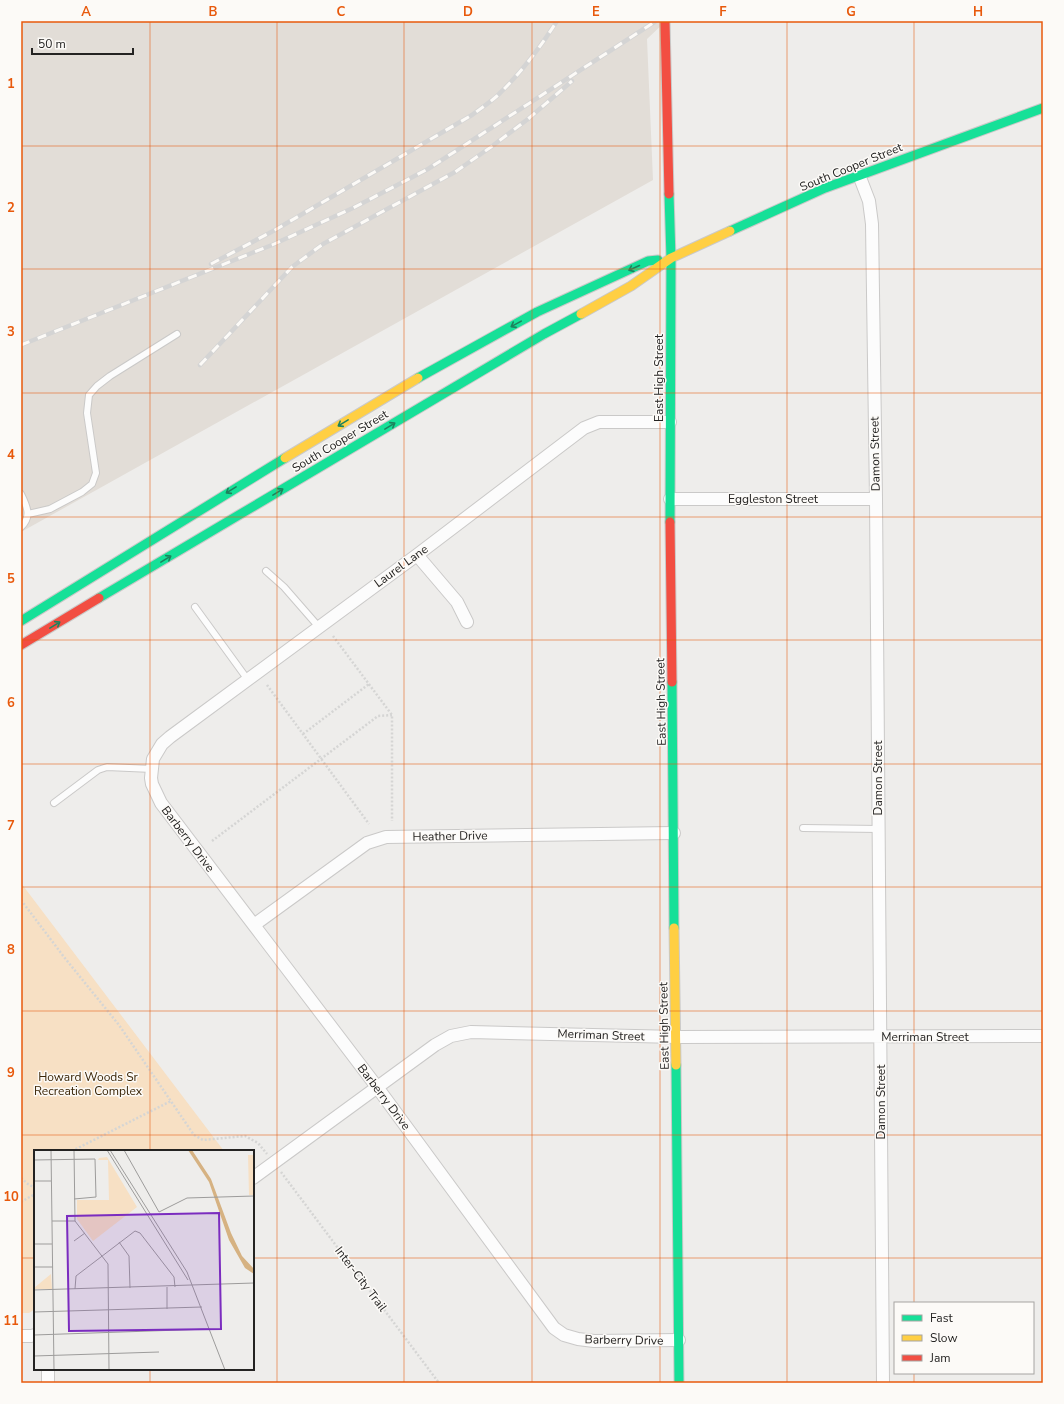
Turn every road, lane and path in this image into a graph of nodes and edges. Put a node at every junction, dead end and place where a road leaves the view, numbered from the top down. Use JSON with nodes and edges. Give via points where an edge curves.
{"nodes":[{"id":1,"x":665,"y":21,"type":"edge"},
{"id":2,"x":1043,"y":108,"type":"edge"},
{"id":3,"x":859,"y":175,"type":"junction"},
{"id":4,"x":671,"y":258,"type":"junction"},
{"id":5,"x":177,"y":334,"type":"dead end"},
{"id":6,"x":670,"y":422,"type":"junction"},
{"id":7,"x":21,"y":494,"type":"edge"},
{"id":8,"x":670,"y":499,"type":"junction"},
{"id":9,"x":876,"y":499,"type":"junction"},
{"id":10,"x":28,"y":514,"type":"junction"},
{"id":11,"x":21,"y":527,"type":"edge"},
{"id":12,"x":417,"y":555,"type":"junction"},
{"id":13,"x":266,"y":571,"type":"dead end"},
{"id":14,"x":195,"y":607,"type":"dead end"},
{"id":15,"x":21,"y":621,"type":"edge"},
{"id":16,"x":467,"y":622,"type":"dead end"},
{"id":17,"x":318,"y":626,"type":"junction"},
{"id":18,"x":333,"y":636,"type":"dead end"},
{"id":19,"x":21,"y":645,"type":"edge"},
{"id":20,"x":248,"y":680,"type":"junction"},
{"id":21,"x":369,"y":684,"type":"junction"},
{"id":22,"x":267,"y":685,"type":"dead end"},
{"id":23,"x":392,"y":714,"type":"junction"},
{"id":24,"x":303,"y":734,"type":"junction"},
{"id":25,"x":321,"y":759,"type":"junction"},
{"id":26,"x":152,"y":764,"type":"junction"},
{"id":27,"x":54,"y":803,"type":"dead end"},
{"id":28,"x":392,"y":821,"type":"dead end"},
{"id":29,"x":369,"y":824,"type":"dead end"},
{"id":30,"x":803,"y":828,"type":"dead end"},
{"id":31,"x":879,"y":828,"type":"junction"},
{"id":32,"x":674,"y":833,"type":"junction"},
{"id":33,"x":212,"y":841,"type":"dead end"},
{"id":34,"x":21,"y":900,"type":"edge"},
{"id":35,"x":254,"y":925,"type":"junction"},
{"id":36,"x":1043,"y":1036,"type":"edge"},
{"id":37,"x":677,"y":1037,"type":"junction"},
{"id":38,"x":880,"y":1038,"type":"junction"},
{"id":39,"x":377,"y":1087,"type":"junction"},
{"id":40,"x":171,"y":1101,"type":"junction"},
{"id":41,"x":263,"y":1148,"type":"dead end"},
{"id":42,"x":74,"y":1150,"type":"edge"},
{"id":43,"x":283,"y":1176,"type":"dead end"},
{"id":44,"x":254,"y":1177,"type":"edge"},
{"id":45,"x":21,"y":1178,"type":"edge"},
{"id":46,"x":34,"y":1187,"type":"edge"},
{"id":47,"x":34,"y":1195,"type":"edge"},
{"id":48,"x":21,"y":1202,"type":"edge"},
{"id":49,"x":34,"y":1335,"type":"edge"},
{"id":50,"x":21,"y":1336,"type":"edge"},
{"id":51,"x":678,"y":1340,"type":"junction"},
{"id":52,"x":48,"y":1370,"type":"edge"},
{"id":53,"x":48,"y":1383,"type":"edge"},
{"id":54,"x":439,"y":1383,"type":"edge"},
{"id":55,"x":679,"y":1383,"type":"edge"},
{"id":56,"x":883,"y":1383,"type":"edge"}],
"edges":[{"from":1,"to":4,"type":"main road","name":"East High Street"},
{"from":2,"to":3,"type":"main road","name":"South Cooper Street"},
{"from":3,"to":4,"type":"main road","name":"South Cooper Street"},
{"from":3,"to":9,"type":"street","name":"Damon Street","via":[[869,201],[872,224]]},
{"from":4,"to":6,"type":"main road","name":"East High Street"},
{"from":4,"to":15,"type":"main road","name":"South Cooper Street","one_way":true,"via":[[648,261],[537,312],[400,388]]},
{"from":19,"to":4,"type":"main road","name":"South Cooper Street","one_way":true,"via":[[530,342],[631,286]]},
{"from":5,"to":10,"type":"lane","via":[[110,376],[89,395],[87,413],[96,473],[92,484],[50,509]]},
{"from":6,"to":8,"type":"main road","name":"East High Street"},
{"from":6,"to":12,"type":"street","name":"Laurel Lane","via":[[599,422],[584,428]]},
{"from":7,"to":10,"type":"lane"},
{"from":8,"to":9,"type":"street","name":"Eggleston Street"},
{"from":8,"to":32,"type":"main road","name":"East High Street"},
{"from":9,"to":31,"type":"street","name":"Damon Street"},
{"from":10,"to":11,"type":"lane","via":[[26,523]]},
{"from":12,"to":16,"type":"street","via":[[457,602]]},
{"from":12,"to":17,"type":"street","name":"Laurel Lane"},
{"from":13,"to":17,"type":"lane","via":[[284,587]]},
{"from":14,"to":20,"type":"lane"},
{"from":17,"to":20,"type":"street","name":"Laurel Lane"},
{"from":18,"to":21,"type":"path"},
{"from":20,"to":26,"type":"street","name":"Laurel Lane","via":[[162,744]]},
{"from":21,"to":23,"type":"path"},
{"from":21,"to":24,"type":"path"},
{"from":22,"to":24,"type":"path"},
{"from":23,"to":25,"type":"path","via":[[378,716]]},
{"from":23,"to":28,"type":"path"},
{"from":24,"to":25,"type":"path"},
{"from":25,"to":29,"type":"path"},
{"from":25,"to":33,"type":"path"},
{"from":26,"to":27,"type":"lane","via":[[98,770]]},
{"from":26,"to":35,"type":"street","name":"Barberry Drive","via":[[152,784],[161,803]]},
{"from":30,"to":31,"type":"lane"},
{"from":31,"to":38,"type":"street","name":"Damon Street"},
{"from":32,"to":35,"type":"street","name":"Heather Drive","via":[[386,837],[367,844]]},
{"from":32,"to":37,"type":"main road","name":"East High Street"},
{"from":34,"to":40,"type":"path","via":[[119,1025]]},
{"from":35,"to":39,"type":"street","name":"Barberry Drive"},
{"from":36,"to":38,"type":"street","name":"Merriman Street"},
{"from":37,"to":38,"type":"street","name":"Merriman Street"},
{"from":37,"to":39,"type":"street","name":"Merriman Street","via":[[471,1032],[451,1036],[435,1045]]},
{"from":37,"to":51,"type":"main road","name":"East High Street"},
{"from":38,"to":56,"type":"street","name":"Damon Street"},
{"from":39,"to":44,"type":"street","name":"Merriman Street"},
{"from":39,"to":51,"type":"street","name":"Barberry Drive","via":[[554,1328],[564,1335],[594,1341]]},
{"from":40,"to":41,"type":"path","via":[[194,1135],[203,1140],[246,1136]]},
{"from":40,"to":42,"type":"path"},
{"from":43,"to":54,"type":"path","name":"Inter-City Trail"},
{"from":45,"to":46,"type":"path"},
{"from":47,"to":48,"type":"path"},
{"from":49,"to":50,"type":"street"},
{"from":51,"to":55,"type":"main road","name":"East High Street"},
{"from":52,"to":53,"type":"street"}]}
